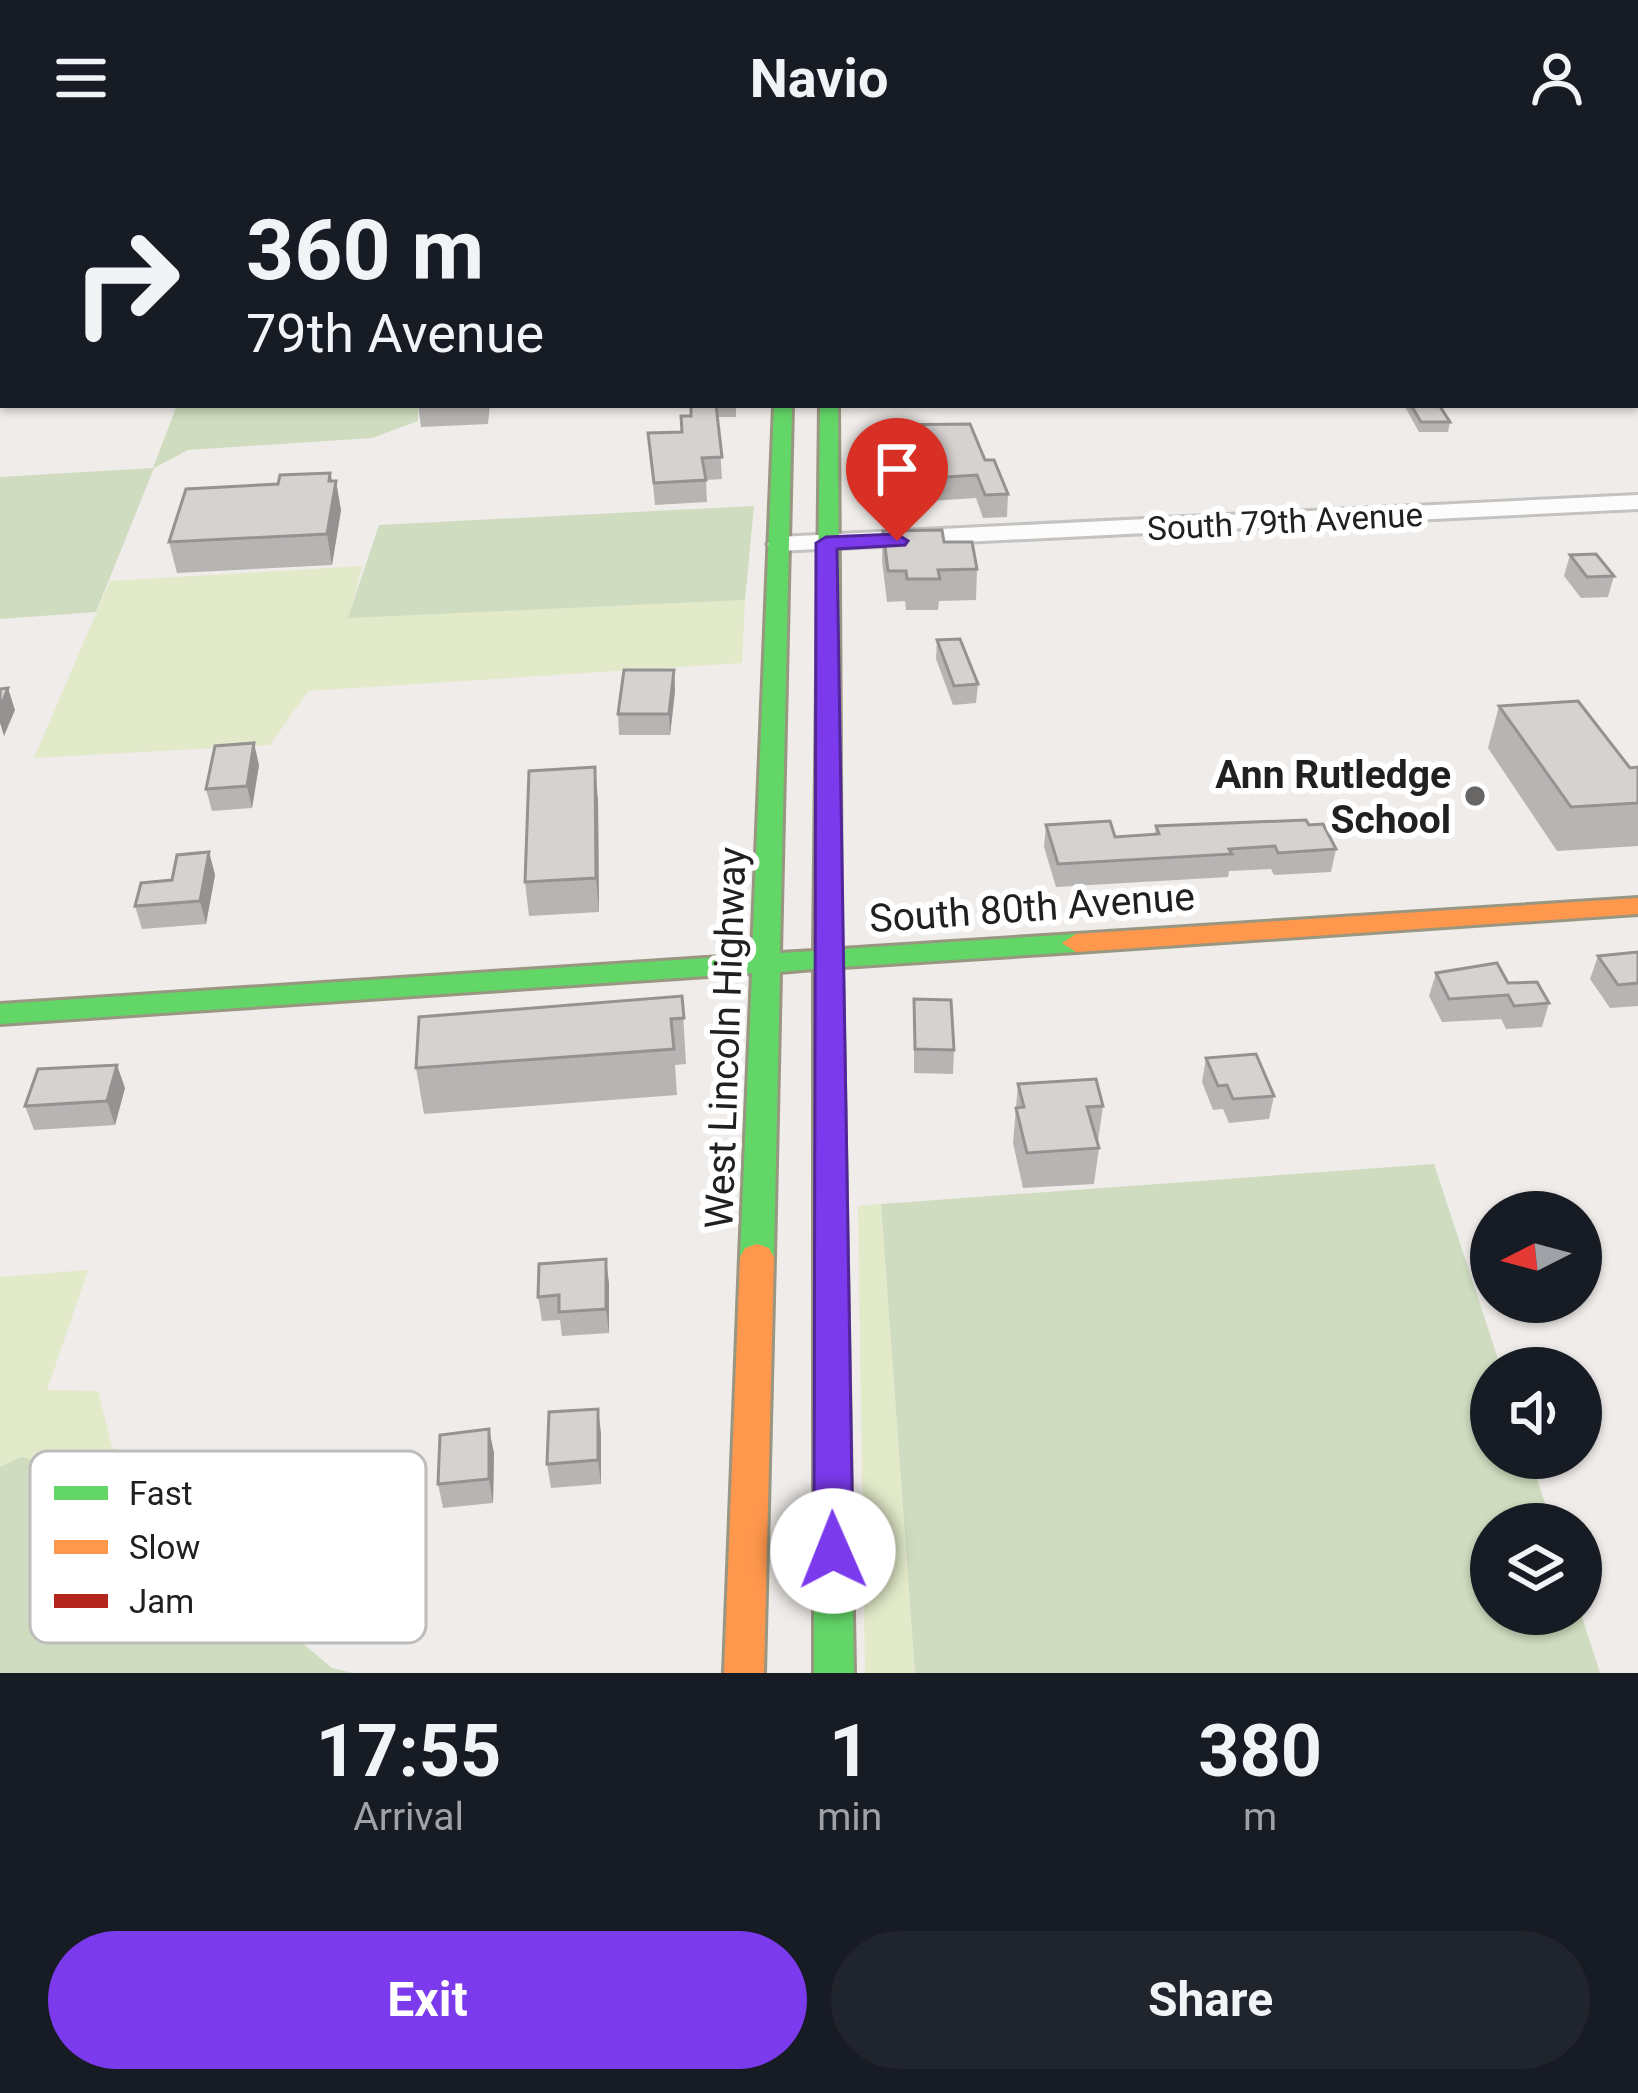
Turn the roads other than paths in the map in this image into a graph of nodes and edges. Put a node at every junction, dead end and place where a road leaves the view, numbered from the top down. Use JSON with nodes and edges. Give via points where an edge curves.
{"nodes":[{"id":1,"x":783,"y":408,"type":"edge"},
{"id":2,"x":829,"y":408,"type":"edge"},
{"id":3,"x":1638,"y":502,"type":"edge"},
{"id":4,"x":826,"y":543,"type":"junction"},
{"id":5,"x":778,"y":544,"type":"junction"},
{"id":6,"x":1638,"y":906,"type":"edge"},
{"id":7,"x":826,"y":959,"type":"junction"},
{"id":8,"x":768,"y":964,"type":"junction"},
{"id":9,"x":0,"y":1014,"type":"edge"},
{"id":10,"x":745,"y":1673,"type":"edge"},
{"id":11,"x":834,"y":1673,"type":"edge"}],
"edges":[{"from":1,"to":5,"type":"main road","name":"West Lincoln Highway"},
{"from":2,"to":4,"type":"main road"},
{"from":3,"to":4,"type":"street","name":"South 79th Avenue"},
{"from":4,"to":5,"type":"street","name":"South 79th Avenue"},
{"from":4,"to":7,"type":"main road"},
{"from":5,"to":8,"type":"main road","name":"West Lincoln Highway"},
{"from":6,"to":7,"type":"main road","name":"South 80th Avenue"},
{"from":7,"to":8,"type":"main road","name":"South 80th Avenue"},
{"from":7,"to":11,"type":"main road"},
{"from":8,"to":9,"type":"main road","name":"South 80th Avenue"},
{"from":8,"to":10,"type":"main road","name":"West Lincoln Highway"}]}
